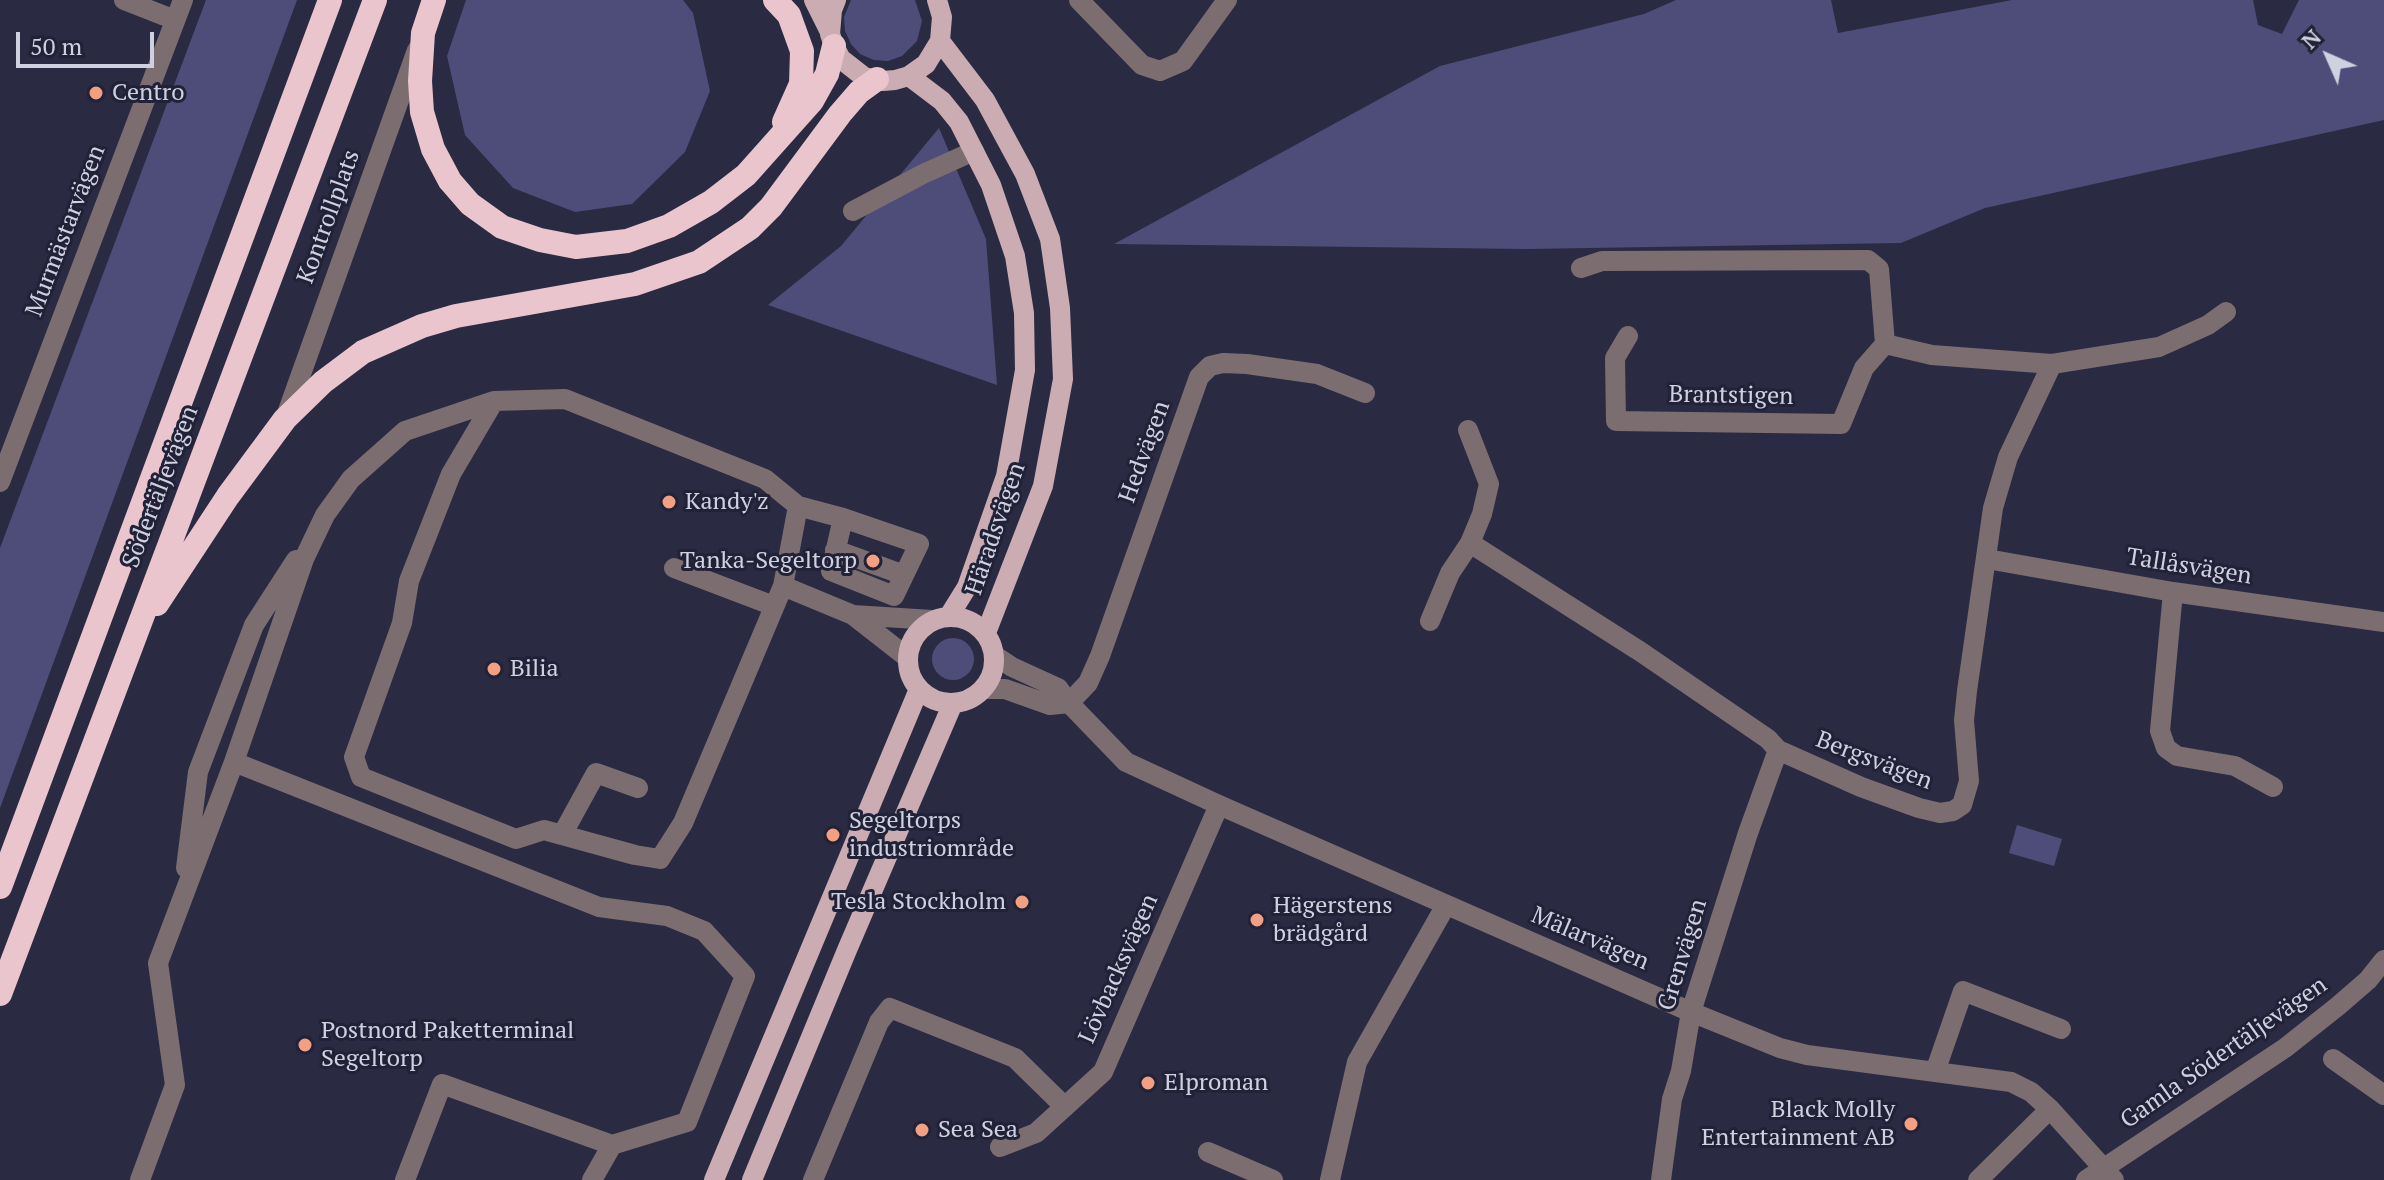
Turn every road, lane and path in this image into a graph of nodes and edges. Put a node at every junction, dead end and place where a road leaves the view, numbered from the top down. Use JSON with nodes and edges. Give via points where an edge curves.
{"nodes":[{"id":1,"x":124,"y":0,"type":"edge"},
{"id":2,"x":183,"y":0,"type":"edge"},
{"id":3,"x":330,"y":0,"type":"edge"},
{"id":4,"x":375,"y":0,"type":"edge"},
{"id":5,"x":434,"y":0,"type":"edge"},
{"id":6,"x":775,"y":0,"type":"edge"},
{"id":7,"x":814,"y":0,"type":"edge"},
{"id":8,"x":836,"y":0,"type":"edge"},
{"id":9,"x":937,"y":0,"type":"edge"},
{"id":10,"x":1079,"y":0,"type":"edge"},
{"id":11,"x":1227,"y":0,"type":"edge"},
{"id":12,"x":175,"y":20,"type":"junction"},
{"id":13,"x":423,"y":33,"type":"junction"},
{"id":14,"x":832,"y":40,"type":"junction"},
{"id":15,"x":940,"y":41,"type":"junction"},
{"id":16,"x":909,"y":76,"type":"junction"},
{"id":17,"x":877,"y":79,"type":"junction"},
{"id":18,"x":775,"y":144,"type":"junction"},
{"id":19,"x":974,"y":151,"type":"junction"},
{"id":20,"x":853,"y":211,"type":"dead end"},
{"id":21,"x":1581,"y":268,"type":"dead end"},
{"id":22,"x":2226,"y":312,"type":"dead end"},
{"id":23,"x":1628,"y":336,"type":"dead end"},
{"id":24,"x":1885,"y":344,"type":"junction"},
{"id":25,"x":2052,"y":364,"type":"junction"},
{"id":26,"x":1365,"y":393,"type":"dead end"},
{"id":27,"x":494,"y":401,"type":"junction"},
{"id":28,"x":285,"y":419,"type":"junction"},
{"id":29,"x":1468,"y":430,"type":"dead end"},
{"id":30,"x":0,"y":482,"type":"edge"},
{"id":31,"x":798,"y":506,"type":"junction"},
{"id":32,"x":325,"y":515,"type":"junction"},
{"id":33,"x":843,"y":518,"type":"junction"},
{"id":34,"x":1470,"y":543,"type":"junction"},
{"id":35,"x":1987,"y":559,"type":"junction"},
{"id":36,"x":674,"y":568,"type":"dead end"},
{"id":37,"x":783,"y":586,"type":"junction"},
{"id":38,"x":2173,"y":592,"type":"junction"},
{"id":39,"x":774,"y":606,"type":"junction"},
{"id":40,"x":853,"y":615,"type":"junction"},
{"id":41,"x":941,"y":618,"type":"junction"},
{"id":42,"x":1430,"y":621,"type":"dead end"},
{"id":43,"x":2384,"y":622,"type":"edge"},
{"id":44,"x":986,"y":633,"type":"junction"},
{"id":45,"x":132,"y":643,"type":"junction"},
{"id":46,"x":994,"y":655,"type":"junction"},
{"id":47,"x":908,"y":658,"type":"junction"},
{"id":48,"x":919,"y":689,"type":"junction"},
{"id":49,"x":984,"y":689,"type":"junction"},
{"id":50,"x":953,"y":703,"type":"junction"},
{"id":51,"x":1069,"y":703,"type":"junction"},
{"id":52,"x":1778,"y":750,"type":"junction"},
{"id":53,"x":234,"y":762,"type":"junction"},
{"id":54,"x":2273,"y":787,"type":"dead end"},
{"id":55,"x":638,"y":788,"type":"dead end"},
{"id":56,"x":1219,"y":805,"type":"junction"},
{"id":57,"x":562,"y":835,"type":"junction"},
{"id":58,"x":0,"y":887,"type":"edge"},
{"id":59,"x":181,"y":904,"type":"junction"},
{"id":60,"x":1446,"y":905,"type":"junction"},
{"id":61,"x":2384,"y":960,"type":"edge"},
{"id":62,"x":0,"y":994,"type":"edge"},
{"id":63,"x":1691,"y":1012,"type":"junction"},
{"id":64,"x":2061,"y":1029,"type":"dead end"},
{"id":65,"x":2333,"y":1059,"type":"dead end"},
{"id":66,"x":1935,"y":1072,"type":"junction"},
{"id":67,"x":2384,"y":1095,"type":"edge"},
{"id":68,"x":1065,"y":1107,"type":"junction"},
{"id":69,"x":2050,"y":1109,"type":"junction"},
{"id":70,"x":612,"y":1145,"type":"junction"},
{"id":71,"x":1000,"y":1147,"type":"dead end"},
{"id":72,"x":1208,"y":1152,"type":"dead end"},
{"id":73,"x":2100,"y":1176,"type":"edge"},
{"id":74,"x":140,"y":1180,"type":"edge"},
{"id":75,"x":405,"y":1180,"type":"edge"},
{"id":76,"x":592,"y":1180,"type":"edge"},
{"id":77,"x":714,"y":1180,"type":"edge"},
{"id":78,"x":752,"y":1180,"type":"edge"},
{"id":79,"x":813,"y":1180,"type":"edge"},
{"id":80,"x":1273,"y":1180,"type":"edge"},
{"id":81,"x":1330,"y":1180,"type":"edge"},
{"id":82,"x":1661,"y":1180,"type":"edge"},
{"id":83,"x":1978,"y":1180,"type":"edge"}],
"edges":[{"from":1,"to":12,"type":"street"},
{"from":2,"to":12,"type":"street","name":"Murmästarvägen"},
{"from":3,"to":58,"type":"highway","name":"Södertäljevägen"},
{"from":4,"to":45,"type":"highway","name":"Södertäljevägen"},
{"from":5,"to":13,"type":"highway"},
{"from":6,"to":18,"type":"highway","via":[[789,15],[802,51],[801,84]]},
{"from":7,"to":14,"type":"main road"},
{"from":8,"to":14,"type":"main road"},
{"from":9,"to":15,"type":"main road"},
{"from":10,"to":11,"type":"street","via":[[1142,65],[1160,71],[1183,61]]},
{"from":12,"to":30,"type":"street","name":"Murmästarvägen"},
{"from":13,"to":18,"type":"highway","via":[[422,112],[450,181],[502,227],[540,240],[576,247],[627,241],[669,226],[746,175]]},
{"from":13,"to":28,"type":"street","name":"Kontrollplats"},
{"from":14,"to":17,"type":"main road","via":[[841,59],[864,77]]},
{"from":14,"to":18,"type":"highway","via":[[827,74],[812,101]]},
{"from":15,"to":16,"type":"main road","via":[[926,64]]},
{"from":15,"to":44,"type":"main road","name":"Häradsvägen","via":[[985,100],[1025,174],[1050,239],[1060,308],[1063,379],[1043,486]]},
{"from":16,"to":17,"type":"main road"},
{"from":16,"to":19,"type":"main road","name":"Häradsvägen","via":[[942,101]]},
{"from":17,"to":28,"type":"highway","via":[[859,92],[771,207],[699,262],[635,284],[422,326],[363,352]]},
{"from":19,"to":20,"type":"street"},
{"from":19,"to":41,"type":"main road","name":"Häradsvägen","via":[[1015,256],[1025,370],[1006,476],[967,587]]},
{"from":21,"to":24,"type":"street","via":[[1602,261],[1868,260],[1879,269]]},
{"from":22,"to":25,"type":"street","via":[[2159,347]]},
{"from":23,"to":24,"type":"street","name":"Brantstigen","via":[[1615,358],[1616,421],[1841,424],[1864,368]]},
{"from":24,"to":25,"type":"street","via":[[1932,355]]},
{"from":25,"to":35,"type":"street","name":"Bergsvägen","via":[[2008,457],[1993,508]]},
{"from":26,"to":51,"type":"street","name":"Hedvägen","via":[[1317,374],[1247,364],[1210,366],[1199,377],[1100,656],[1088,683]]},
{"from":27,"to":31,"type":"street","via":[[565,399],[765,479]]},
{"from":27,"to":32,"type":"street","via":[[405,431],[351,479]]},
{"from":27,"to":57,"type":"street","via":[[451,474],[409,581],[402,623],[354,757],[361,777],[516,839],[544,830]]},
{"from":28,"to":45,"type":"highway"},
{"from":29,"to":34,"type":"street","via":[[1489,484]]},
{"from":31,"to":33,"type":"street"},
{"from":31,"to":37,"type":"street"},
{"from":32,"to":53,"type":"street","via":[[304,559]]},
{"from":32,"to":59,"type":"street","via":[[254,625],[231,682],[198,772]]},
{"from":33,"to":33,"type":"street","via":[[919,544],[894,596],[831,571]]},
{"from":34,"to":42,"type":"street","via":[[1450,573]]},
{"from":34,"to":52,"type":"street","name":"Bergsvägen","via":[[1641,652]]},
{"from":35,"to":38,"type":"street","name":"Tallåsvägen"},
{"from":35,"to":52,"type":"street","name":"Bergsvägen","via":[[1964,720],[1969,781],[1962,805],[1940,813],[1919,808]]},
{"from":36,"to":39,"type":"street"},
{"from":37,"to":39,"type":"street"},
{"from":37,"to":40,"type":"street"},
{"from":38,"to":43,"type":"street","name":"Tallåsvägen"},
{"from":38,"to":54,"type":"street","via":[[2160,731],[2166,748],[2177,756],[2235,766]]},
{"from":39,"to":57,"type":"street","via":[[683,823],[660,859]]},
{"from":40,"to":41,"type":"street"},
{"from":40,"to":47,"type":"street"},
{"from":41,"to":44,"type":"main road","via":[[967,619]]},
{"from":41,"to":47,"type":"main road","via":[[913,637]]},
{"from":44,"to":46,"type":"main road"},
{"from":45,"to":62,"type":"highway","name":"Södertäljevägen"},
{"from":46,"to":49,"type":"main road"},
{"from":46,"to":51,"type":"street","name":"Mälarvägen","via":[[1058,688]]},
{"from":47,"to":48,"type":"main road"},
{"from":48,"to":50,"type":"main road","via":[[932,699]]},
{"from":48,"to":77,"type":"main road"},
{"from":49,"to":50,"type":"main road"},
{"from":49,"to":51,"type":"street","via":[[1005,689],[1050,705]]},
{"from":50,"to":78,"type":"main road"},
{"from":51,"to":56,"type":"street","name":"Mälarvägen","via":[[1126,762]]},
{"from":52,"to":63,"type":"street","name":"Grenvägen"},
{"from":53,"to":59,"type":"street"},
{"from":53,"to":70,"type":"street","via":[[599,907],[667,916],[704,931],[745,976],[687,1122]]},
{"from":55,"to":57,"type":"street","via":[[596,773]]},
{"from":56,"to":60,"type":"street","name":"Mälarvägen"},
{"from":56,"to":68,"type":"street","name":"Lövbacksvägen","via":[[1103,1072]]},
{"from":59,"to":74,"type":"street","via":[[158,963],[175,1085]]},
{"from":60,"to":63,"type":"street","name":"Mälarvägen"},
{"from":60,"to":81,"type":"street","via":[[1357,1062]]},
{"from":61,"to":73,"type":"street","name":"Gamla Södertäljevägen","via":[[2348,998],[2285,1048]]},
{"from":63,"to":66,"type":"street","name":"Mälarvägen","via":[[1807,1055]]},
{"from":63,"to":82,"type":"street","name":"Grenvägen"},
{"from":64,"to":66,"type":"street","via":[[1963,991]]},
{"from":65,"to":67,"type":"street"},
{"from":66,"to":69,"type":"street","name":"Mälarvägen","via":[[2011,1082]]},
{"from":68,"to":71,"type":"street","name":"Lövbacksvägen","via":[[1036,1133]]},
{"from":68,"to":79,"type":"street","via":[[1015,1058],[890,1008],[879,1022]]},
{"from":69,"to":73,"type":"street","name":"Mälarvägen"},
{"from":69,"to":83,"type":"street"},
{"from":70,"to":75,"type":"street","via":[[442,1084]]},
{"from":70,"to":76,"type":"street"},
{"from":72,"to":80,"type":"street"}]}
